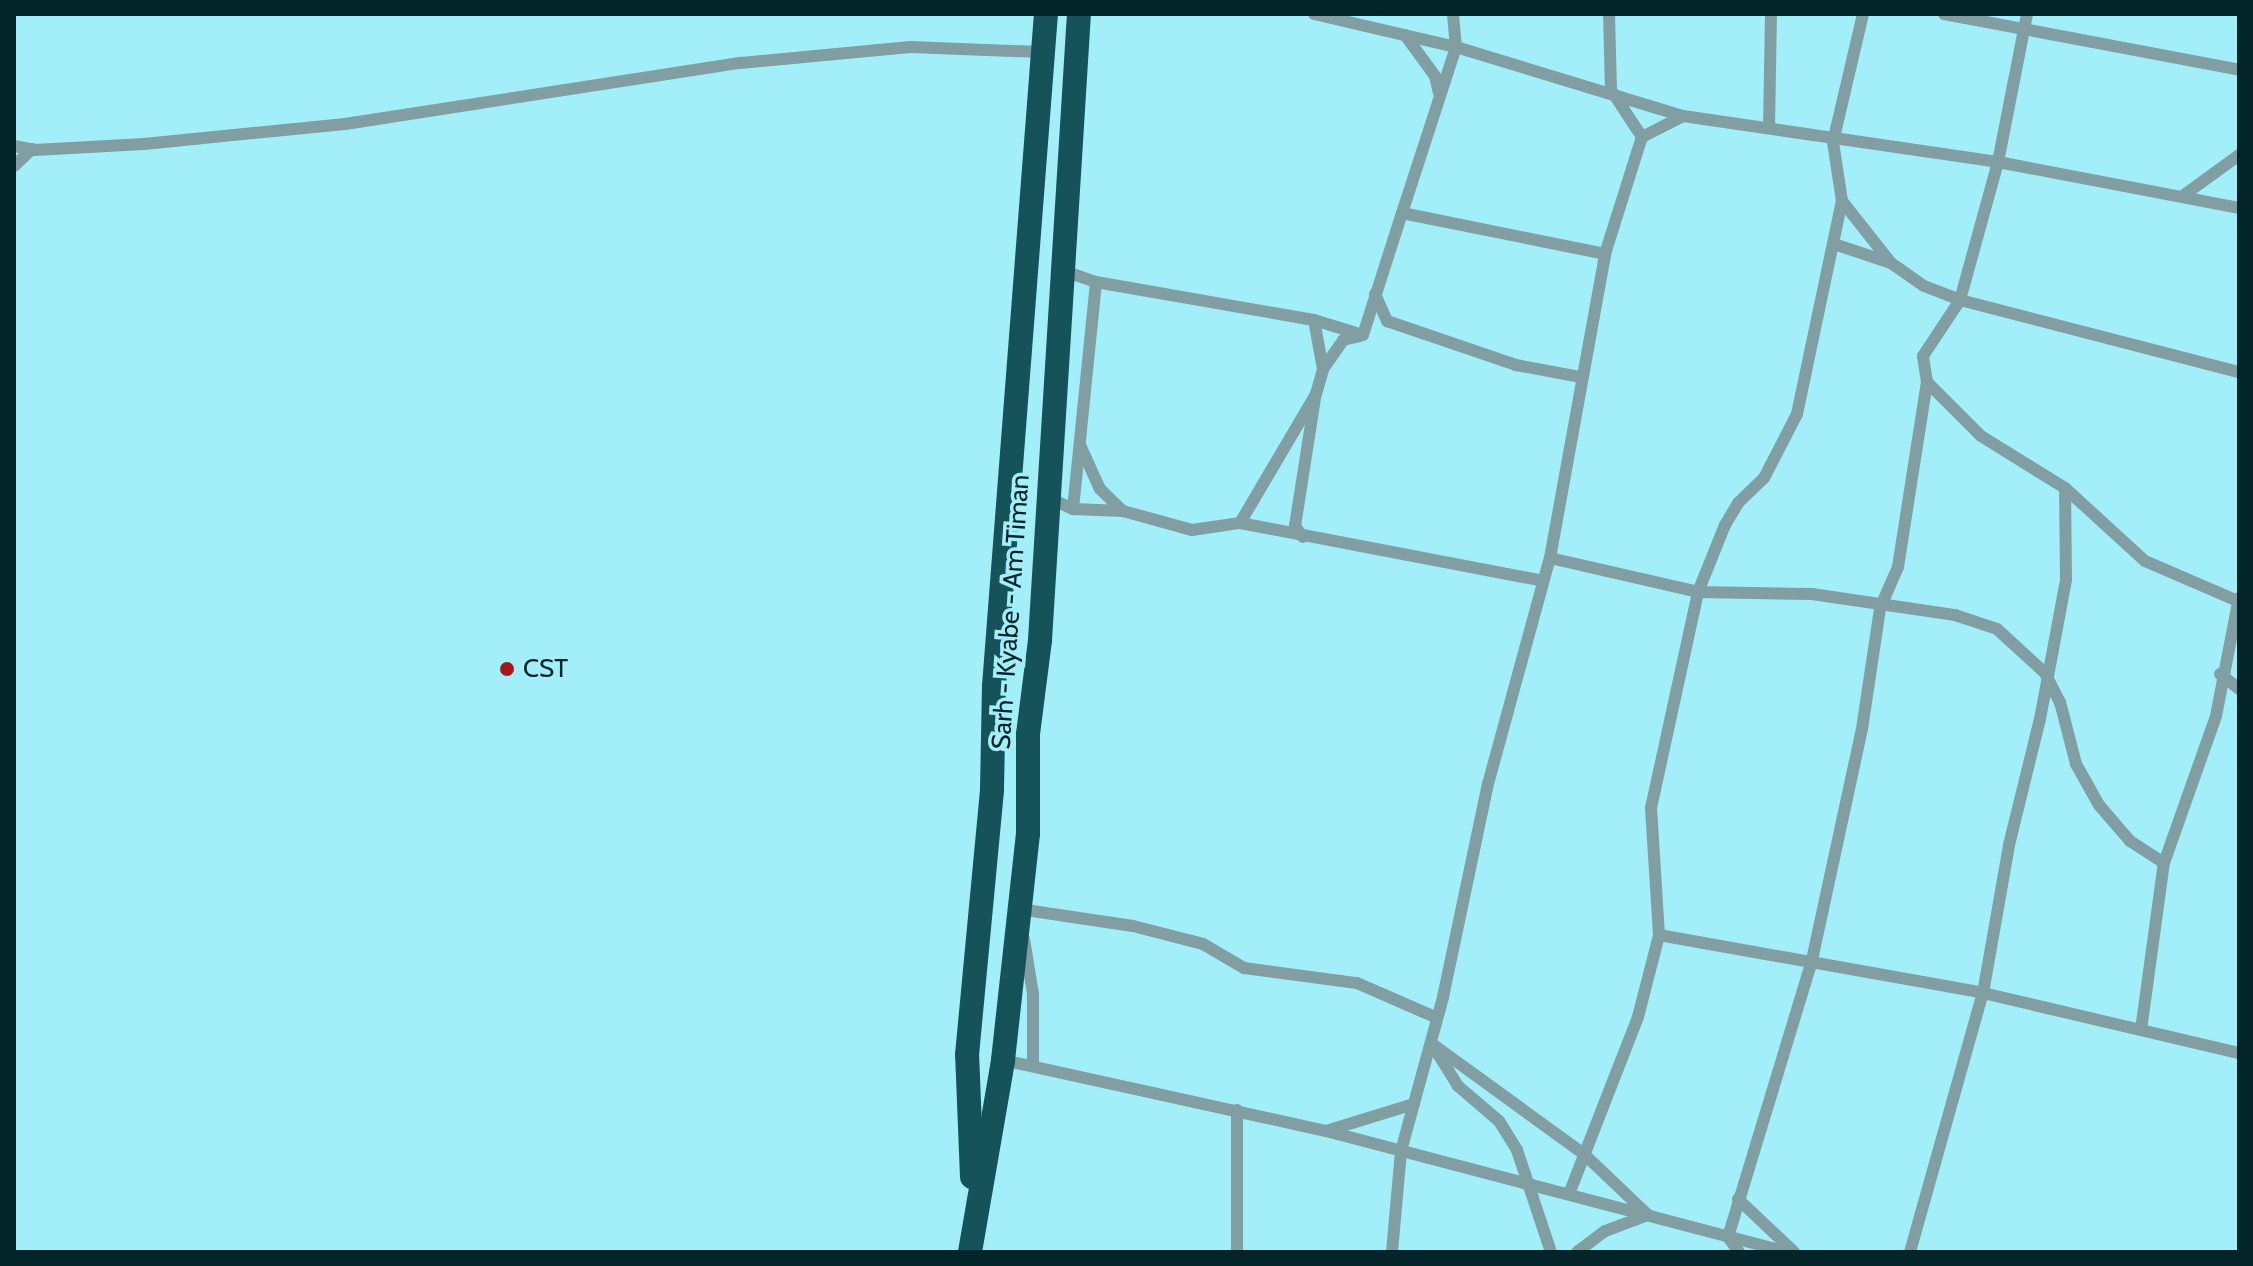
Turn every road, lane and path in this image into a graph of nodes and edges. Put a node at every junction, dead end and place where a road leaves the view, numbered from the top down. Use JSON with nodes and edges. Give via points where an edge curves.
{"nodes":[{"id":1,"x":1046,"y":14,"type":"edge"},
{"id":2,"x":1079,"y":14,"type":"edge"},
{"id":3,"x":1314,"y":14,"type":"edge"},
{"id":4,"x":1453,"y":14,"type":"edge"},
{"id":5,"x":1609,"y":14,"type":"edge"},
{"id":6,"x":1771,"y":14,"type":"edge"},
{"id":7,"x":1863,"y":14,"type":"edge"},
{"id":8,"x":1944,"y":14,"type":"edge"},
{"id":9,"x":2027,"y":14,"type":"edge"},
{"id":10,"x":2024,"y":27,"type":"junction"},
{"id":11,"x":1405,"y":35,"type":"junction"},
{"id":12,"x":1456,"y":47,"type":"junction"},
{"id":13,"x":1042,"y":52,"type":"junction"},
{"id":14,"x":2239,"y":70,"type":"edge"},
{"id":15,"x":1611,"y":90,"type":"junction"},
{"id":16,"x":1440,"y":96,"type":"junction"},
{"id":17,"x":1683,"y":116,"type":"junction"},
{"id":18,"x":1769,"y":128,"type":"junction"},
{"id":19,"x":1642,"y":137,"type":"junction"},
{"id":20,"x":1833,"y":142,"type":"junction"},
{"id":21,"x":14,"y":146,"type":"edge"},
{"id":22,"x":32,"y":149,"type":"junction"},
{"id":23,"x":2239,"y":155,"type":"edge"},
{"id":24,"x":1998,"y":162,"type":"junction"},
{"id":25,"x":14,"y":166,"type":"edge"},
{"id":26,"x":2184,"y":195,"type":"junction"},
{"id":27,"x":1842,"y":201,"type":"junction"},
{"id":28,"x":2239,"y":208,"type":"edge"},
{"id":29,"x":1402,"y":213,"type":"junction"},
{"id":30,"x":1834,"y":244,"type":"junction"},
{"id":31,"x":1605,"y":254,"type":"junction"},
{"id":32,"x":1891,"y":263,"type":"junction"},
{"id":33,"x":1064,"y":271,"type":"junction"},
{"id":34,"x":1096,"y":282,"type":"junction"},
{"id":35,"x":1375,"y":294,"type":"junction"},
{"id":36,"x":1960,"y":300,"type":"junction"},
{"id":37,"x":1314,"y":320,"type":"junction"},
{"id":38,"x":1363,"y":335,"type":"junction"},
{"id":39,"x":1323,"y":369,"type":"junction"},
{"id":40,"x":2239,"y":372,"type":"edge"},
{"id":41,"x":1580,"y":377,"type":"junction"},
{"id":42,"x":1927,"y":382,"type":"junction"},
{"id":43,"x":1316,"y":394,"type":"junction"},
{"id":44,"x":1079,"y":443,"type":"junction"},
{"id":45,"x":2065,"y":488,"type":"junction"},
{"id":46,"x":1047,"y":496,"type":"junction"},
{"id":47,"x":1073,"y":509,"type":"junction"},
{"id":48,"x":1123,"y":511,"type":"junction"},
{"id":49,"x":1240,"y":523,"type":"junction"},
{"id":50,"x":1303,"y":537,"type":"junction"},
{"id":51,"x":1550,"y":558,"type":"junction"},
{"id":52,"x":1544,"y":581,"type":"junction"},
{"id":53,"x":1698,"y":592,"type":"junction"},
{"id":54,"x":2238,"y":599,"type":"edge"},
{"id":55,"x":1880,"y":608,"type":"junction"},
{"id":56,"x":2045,"y":673,"type":"junction"},
{"id":57,"x":2220,"y":674,"type":"junction"},
{"id":58,"x":2239,"y":679,"type":"edge"},
{"id":59,"x":2239,"y":689,"type":"edge"},
{"id":60,"x":2164,"y":863,"type":"junction"},
{"id":61,"x":1019,"y":906,"type":"junction"},
{"id":62,"x":1659,"y":935,"type":"junction"},
{"id":63,"x":1812,"y":960,"type":"junction"},
{"id":64,"x":1983,"y":993,"type":"junction"},
{"id":65,"x":1437,"y":1018,"type":"junction"},
{"id":66,"x":2141,"y":1030,"type":"junction"},
{"id":67,"x":1431,"y":1043,"type":"junction"},
{"id":68,"x":2239,"y":1053,"type":"edge"},
{"id":69,"x":1003,"y":1060,"type":"junction"},
{"id":70,"x":1033,"y":1066,"type":"junction"},
{"id":71,"x":1414,"y":1104,"type":"junction"},
{"id":72,"x":1237,"y":1110,"type":"junction"},
{"id":73,"x":1326,"y":1131,"type":"junction"},
{"id":74,"x":1401,"y":1151,"type":"junction"},
{"id":75,"x":1585,"y":1155,"type":"junction"},
{"id":76,"x":1529,"y":1184,"type":"junction"},
{"id":77,"x":1569,"y":1194,"type":"junction"},
{"id":78,"x":1738,"y":1199,"type":"junction"},
{"id":79,"x":974,"y":1211,"type":"junction"},
{"id":80,"x":1648,"y":1215,"type":"junction"},
{"id":81,"x":1728,"y":1237,"type":"junction"},
{"id":82,"x":970,"y":1252,"type":"edge"},
{"id":83,"x":1237,"y":1252,"type":"edge"},
{"id":84,"x":1392,"y":1252,"type":"edge"},
{"id":85,"x":1551,"y":1252,"type":"edge"},
{"id":86,"x":1577,"y":1252,"type":"edge"},
{"id":87,"x":1739,"y":1252,"type":"edge"},
{"id":88,"x":1787,"y":1252,"type":"edge"},
{"id":89,"x":1794,"y":1252,"type":"edge"},
{"id":90,"x":1910,"y":1252,"type":"edge"}],
"edges":[{"from":1,"to":13,"type":"highway","name":"Sarh - Kyabe - Am Timan"},
{"from":2,"to":33,"type":"highway","name":"Sarh - Kyabe - Am Timan"},
{"from":3,"to":11,"type":"street"},
{"from":4,"to":12,"type":"street"},
{"from":5,"to":15,"type":"street"},
{"from":6,"to":18,"type":"street"},
{"from":7,"to":20,"type":"street"},
{"from":8,"to":10,"type":"street"},
{"from":9,"to":10,"type":"street"},
{"from":10,"to":14,"type":"street"},
{"from":10,"to":24,"type":"street"},
{"from":11,"to":12,"type":"street"},
{"from":11,"to":16,"type":"street","via":[[1435,76]]},
{"from":12,"to":15,"type":"street"},
{"from":12,"to":16,"type":"street"},
{"from":13,"to":22,"type":"street","via":[[910,47],[741,63],[345,124]]},
{"from":13,"to":79,"type":"highway","name":"Sarh - Kyabe - Am Timan","via":[[1017,438],[994,686],[992,789],[967,1055]]},
{"from":15,"to":17,"type":"street"},
{"from":15,"to":19,"type":"street"},
{"from":16,"to":29,"type":"street"},
{"from":17,"to":18,"type":"street"},
{"from":17,"to":19,"type":"street"},
{"from":18,"to":20,"type":"street"},
{"from":19,"to":31,"type":"street"},
{"from":20,"to":24,"type":"street"},
{"from":20,"to":27,"type":"street"},
{"from":21,"to":22,"type":"street"},
{"from":22,"to":25,"type":"street"},
{"from":23,"to":26,"type":"street"},
{"from":24,"to":26,"type":"street"},
{"from":24,"to":36,"type":"street"},
{"from":26,"to":28,"type":"street"},
{"from":27,"to":30,"type":"street"},
{"from":27,"to":32,"type":"street","via":[[1859,229]]},
{"from":29,"to":31,"type":"street"},
{"from":29,"to":35,"type":"street"},
{"from":30,"to":32,"type":"street"},
{"from":30,"to":53,"type":"street","via":[[1797,414],[1764,478],[1738,503],[1725,525]]},
{"from":31,"to":41,"type":"street"},
{"from":32,"to":36,"type":"street","via":[[1924,286]]},
{"from":33,"to":34,"type":"street"},
{"from":33,"to":46,"type":"highway","name":"Sarh - Kyabe - Am Timan"},
{"from":34,"to":37,"type":"street"},
{"from":34,"to":44,"type":"street"},
{"from":35,"to":38,"type":"street"},
{"from":35,"to":41,"type":"street","via":[[1387,321],[1516,365]]},
{"from":36,"to":40,"type":"street"},
{"from":36,"to":42,"type":"street","via":[[1923,356]]},
{"from":37,"to":38,"type":"street"},
{"from":37,"to":39,"type":"street"},
{"from":38,"to":39,"type":"street","via":[[1343,340]]},
{"from":39,"to":43,"type":"street"},
{"from":41,"to":51,"type":"street"},
{"from":42,"to":45,"type":"street","via":[[1981,436]]},
{"from":42,"to":55,"type":"street","via":[[1898,567]]},
{"from":43,"to":49,"type":"street"},
{"from":43,"to":50,"type":"street","via":[[1295,526]]},
{"from":44,"to":47,"type":"street"},
{"from":44,"to":48,"type":"street","via":[[1100,489]]},
{"from":45,"to":54,"type":"street","via":[[2145,561]]},
{"from":45,"to":56,"type":"street","via":[[2066,580]]},
{"from":46,"to":47,"type":"street"},
{"from":46,"to":61,"type":"highway","name":"Sarh - Kyabe - Am Timan","via":[[1040,640],[1028,734],[1028,834]]},
{"from":47,"to":48,"type":"street"},
{"from":48,"to":49,"type":"street","via":[[1192,530]]},
{"from":49,"to":50,"type":"street"},
{"from":50,"to":52,"type":"street"},
{"from":51,"to":52,"type":"street"},
{"from":51,"to":53,"type":"street"},
{"from":52,"to":65,"type":"street","via":[[1488,784]]},
{"from":53,"to":55,"type":"street","via":[[1812,594]]},
{"from":53,"to":62,"type":"street","via":[[1651,808]]},
{"from":54,"to":57,"type":"street"},
{"from":55,"to":56,"type":"street","via":[[1955,615],[1997,629]]},
{"from":55,"to":63,"type":"street","via":[[1862,729]]},
{"from":56,"to":60,"type":"street","via":[[2060,702],[2076,764],[2099,805],[2130,841]]},
{"from":56,"to":64,"type":"street"},
{"from":57,"to":58,"type":"street"},
{"from":57,"to":59,"type":"street"},
{"from":57,"to":60,"type":"street","via":[[2216,716]]},
{"from":60,"to":66,"type":"street"},
{"from":61,"to":65,"type":"street","via":[[1203,944],[1244,968],[1357,983]]},
{"from":61,"to":69,"type":"highway","name":"Sarh - Kyabe - Am Timan"},
{"from":61,"to":70,"type":"street","via":[[1033,994]]},
{"from":62,"to":63,"type":"street"},
{"from":62,"to":75,"type":"street","via":[[1638,1017]]},
{"from":63,"to":64,"type":"street"},
{"from":63,"to":78,"type":"street"},
{"from":64,"to":66,"type":"street"},
{"from":64,"to":90,"type":"street"},
{"from":65,"to":67,"type":"street"},
{"from":66,"to":68,"type":"street"},
{"from":67,"to":71,"type":"street"},
{"from":67,"to":75,"type":"street"},
{"from":67,"to":76,"type":"street","via":[[1458,1086],[1499,1121]]},
{"from":69,"to":70,"type":"street"},
{"from":69,"to":79,"type":"highway","name":"Sarh - Kyabe - Am Timan"},
{"from":70,"to":72,"type":"street"},
{"from":71,"to":73,"type":"street"},
{"from":71,"to":74,"type":"street"},
{"from":72,"to":73,"type":"street"},
{"from":72,"to":83,"type":"street"},
{"from":73,"to":74,"type":"street"},
{"from":74,"to":76,"type":"street"},
{"from":74,"to":84,"type":"street"},
{"from":75,"to":77,"type":"street"},
{"from":75,"to":80,"type":"street"},
{"from":76,"to":77,"type":"street"},
{"from":76,"to":85,"type":"street"},
{"from":77,"to":80,"type":"street"},
{"from":78,"to":81,"type":"street"},
{"from":78,"to":89,"type":"street"},
{"from":79,"to":82,"type":"highway","name":"Sarh - Kyabe - Am Timan"},
{"from":80,"to":81,"type":"street"},
{"from":80,"to":86,"type":"street","via":[[1605,1231]]},
{"from":81,"to":87,"type":"street"},
{"from":81,"to":88,"type":"street"}]}
